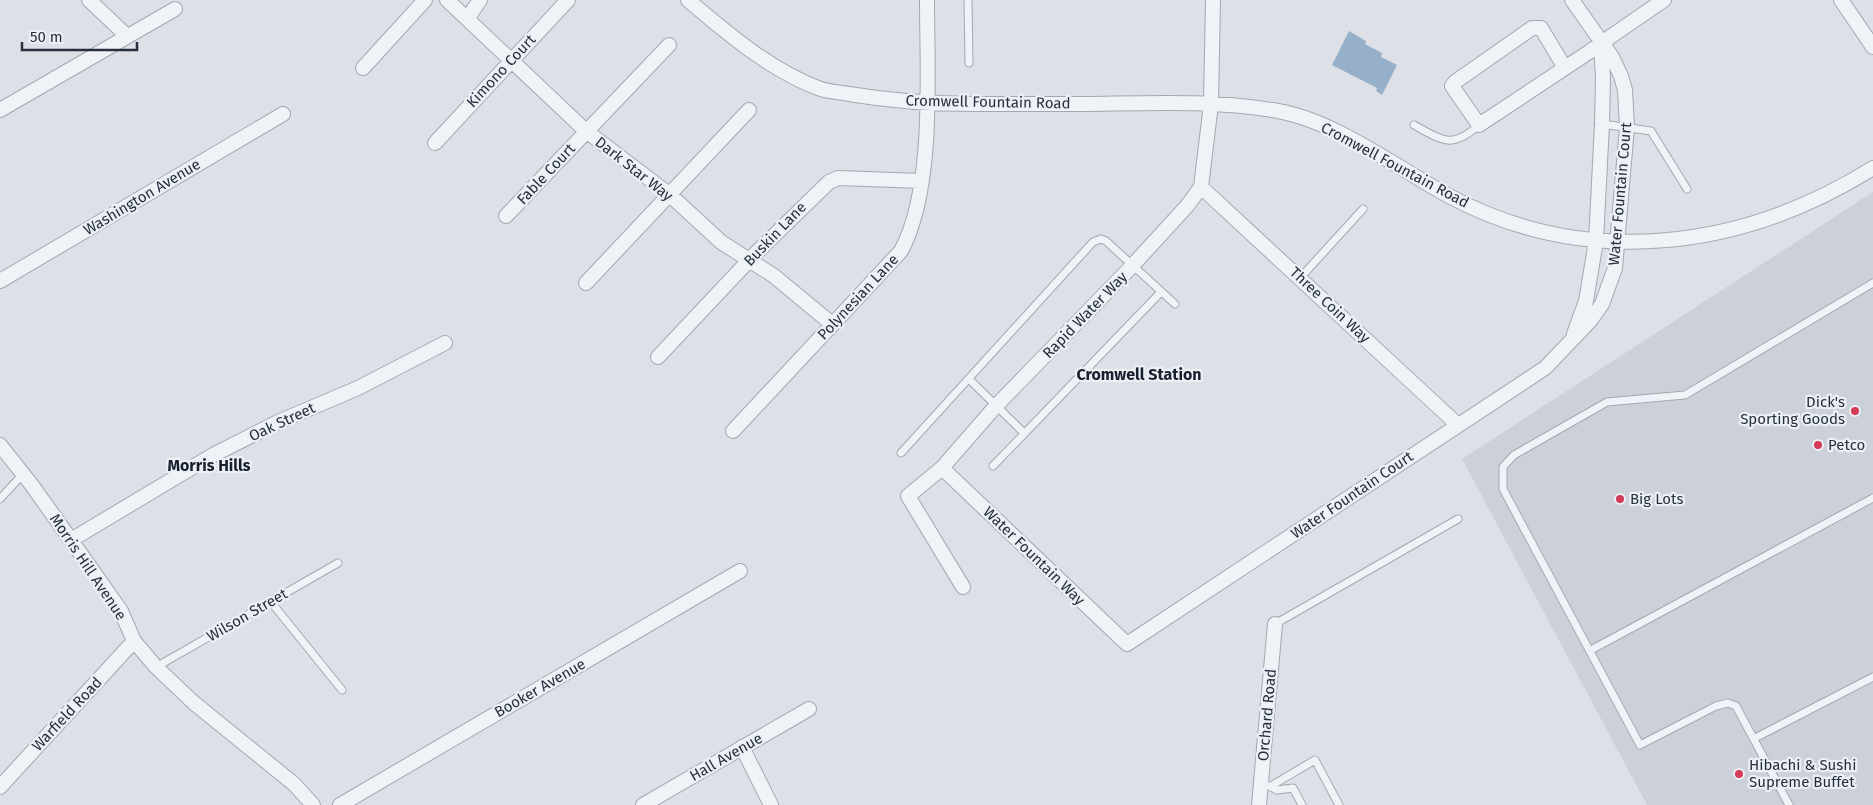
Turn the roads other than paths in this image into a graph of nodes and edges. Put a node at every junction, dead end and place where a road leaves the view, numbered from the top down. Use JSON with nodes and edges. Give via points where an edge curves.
{"nodes":[{"id":1,"x":89,"y":0,"type":"edge"},
{"id":2,"x":425,"y":0,"type":"edge"},
{"id":3,"x":447,"y":0,"type":"edge"},
{"id":4,"x":480,"y":0,"type":"edge"},
{"id":5,"x":568,"y":0,"type":"edge"},
{"id":6,"x":688,"y":0,"type":"edge"},
{"id":7,"x":927,"y":0,"type":"edge"},
{"id":8,"x":968,"y":0,"type":"edge"},
{"id":9,"x":1213,"y":0,"type":"edge"},
{"id":10,"x":1572,"y":0,"type":"edge"},
{"id":11,"x":1664,"y":0,"type":"edge"},
{"id":12,"x":1841,"y":0,"type":"edge"},
{"id":13,"x":174,"y":9,"type":"dead end"},
{"id":14,"x":467,"y":19,"type":"junction"},
{"id":15,"x":127,"y":36,"type":"junction"},
{"id":16,"x":1601,"y":43,"type":"junction"},
{"id":17,"x":669,"y":46,"type":"dead end"},
{"id":18,"x":1873,"y":47,"type":"edge"},
{"id":19,"x":511,"y":60,"type":"junction"},
{"id":20,"x":969,"y":63,"type":"dead end"},
{"id":21,"x":363,"y":68,"type":"dead end"},
{"id":22,"x":1565,"y":68,"type":"junction"},
{"id":23,"x":927,"y":104,"type":"junction"},
{"id":24,"x":1212,"y":104,"type":"junction"},
{"id":25,"x":0,"y":110,"type":"edge"},
{"id":26,"x":750,"y":110,"type":"dead end"},
{"id":27,"x":283,"y":114,"type":"dead end"},
{"id":28,"x":1602,"y":124,"type":"junction"},
{"id":29,"x":1414,"y":125,"type":"dead end"},
{"id":30,"x":1480,"y":125,"type":"junction"},
{"id":31,"x":1627,"y":127,"type":"junction"},
{"id":32,"x":586,"y":132,"type":"junction"},
{"id":33,"x":435,"y":143,"type":"dead end"},
{"id":34,"x":1873,"y":168,"type":"edge"},
{"id":35,"x":922,"y":181,"type":"junction"},
{"id":36,"x":1201,"y":186,"type":"junction"},
{"id":37,"x":1687,"y":189,"type":"dead end"},
{"id":38,"x":669,"y":194,"type":"junction"},
{"id":39,"x":1364,"y":209,"type":"dead end"},
{"id":40,"x":506,"y":216,"type":"dead end"},
{"id":41,"x":1617,"y":240,"type":"junction"},
{"id":42,"x":1596,"y":241,"type":"junction"},
{"id":43,"x":750,"y":260,"type":"junction"},
{"id":44,"x":1132,"y":266,"type":"junction"},
{"id":45,"x":1301,"y":277,"type":"junction"},
{"id":46,"x":0,"y":280,"type":"edge"},
{"id":47,"x":586,"y":282,"type":"dead end"},
{"id":48,"x":1873,"y":283,"type":"edge"},
{"id":49,"x":1161,"y":292,"type":"junction"},
{"id":50,"x":1175,"y":304,"type":"dead end"},
{"id":51,"x":832,"y":324,"type":"junction"},
{"id":52,"x":1572,"y":339,"type":"junction"},
{"id":53,"x":445,"y":343,"type":"dead end"},
{"id":54,"x":658,"y":357,"type":"dead end"},
{"id":55,"x":970,"y":379,"type":"junction"},
{"id":56,"x":995,"y":407,"type":"junction"},
{"id":57,"x":1458,"y":424,"type":"junction"},
{"id":58,"x":733,"y":431,"type":"dead end"},
{"id":59,"x":1024,"y":433,"type":"junction"},
{"id":60,"x":0,"y":446,"type":"edge"},
{"id":61,"x":901,"y":453,"type":"dead end"},
{"id":62,"x":993,"y":466,"type":"dead end"},
{"id":63,"x":942,"y":468,"type":"junction"},
{"id":64,"x":23,"y":474,"type":"junction"},
{"id":65,"x":1873,"y":498,"type":"edge"},
{"id":66,"x":0,"y":499,"type":"edge"},
{"id":67,"x":1458,"y":519,"type":"dead end"},
{"id":68,"x":71,"y":540,"type":"junction"},
{"id":69,"x":338,"y":563,"type":"dead end"},
{"id":70,"x":740,"y":571,"type":"dead end"},
{"id":71,"x":963,"y":587,"type":"dead end"},
{"id":72,"x":271,"y":602,"type":"junction"},
{"id":73,"x":1275,"y":624,"type":"joint"},
{"id":74,"x":134,"y":641,"type":"junction"},
{"id":75,"x":1127,"y":644,"type":"joint"},
{"id":76,"x":1591,"y":650,"type":"junction"},
{"id":77,"x":156,"y":667,"type":"junction"},
{"id":78,"x":1873,"y":677,"type":"edge"},
{"id":79,"x":342,"y":690,"type":"dead end"},
{"id":80,"x":809,"y":709,"type":"dead end"},
{"id":81,"x":1754,"y":738,"type":"junction"},
{"id":82,"x":742,"y":747,"type":"junction"},
{"id":83,"x":0,"y":786,"type":"edge"},
{"id":84,"x":1266,"y":786,"type":"junction"},
{"id":85,"x":312,"y":805,"type":"edge"},
{"id":86,"x":340,"y":805,"type":"edge"},
{"id":87,"x":643,"y":805,"type":"edge"},
{"id":88,"x":771,"y":805,"type":"edge"},
{"id":89,"x":1259,"y":805,"type":"edge"},
{"id":90,"x":1302,"y":805,"type":"edge"},
{"id":91,"x":1339,"y":805,"type":"edge"},
{"id":92,"x":1789,"y":805,"type":"edge"}],
"edges":[{"from":1,"to":15,"type":"street"},
{"from":2,"to":21,"type":"street"},
{"from":3,"to":14,"type":"street","name":"Dark Star Way"},
{"from":4,"to":14,"type":"street"},
{"from":5,"to":19,"type":"street","name":"Kimono Court"},
{"from":6,"to":23,"type":"street","name":"Cromwell Fountain Road","via":[[730,35],[785,72],[820,89]]},
{"from":7,"to":23,"type":"street","name":"Polynesian Lane"},
{"from":8,"to":20,"type":"lane"},
{"from":9,"to":24,"type":"street","name":"Rapid Water Way"},
{"from":10,"to":16,"type":"street","name":"Water Fountain Court"},
{"from":11,"to":16,"type":"street"},
{"from":12,"to":18,"type":"street"},
{"from":13,"to":15,"type":"street"},
{"from":14,"to":19,"type":"street","name":"Dark Star Way"},
{"from":15,"to":25,"type":"street"},
{"from":16,"to":22,"type":"street"},
{"from":16,"to":28,"type":"street","name":"Water Fountain Court","via":[[1604,77]]},
{"from":16,"to":31,"type":"street","name":"Water Fountain Court","via":[[1612,58],[1625,90]]},
{"from":17,"to":32,"type":"street","name":"Fable Court"},
{"from":19,"to":32,"type":"street","name":"Dark Star Way"},
{"from":19,"to":33,"type":"street","name":"Kimono Court"},
{"from":22,"to":30,"type":"street"},
{"from":22,"to":30,"type":"street","via":[[1541,28],[1532,28],[1452,86]]},
{"from":23,"to":24,"type":"street","name":"Cromwell Fountain Road"},
{"from":23,"to":35,"type":"street","name":"Polynesian Lane"},
{"from":24,"to":36,"type":"street","name":"Rapid Water Way"},
{"from":24,"to":42,"type":"street","name":"Cromwell Fountain Road","via":[[1299,116],[1324,125],[1449,196],[1505,222]]},
{"from":26,"to":38,"type":"street"},
{"from":27,"to":46,"type":"street","name":"Washington Avenue"},
{"from":28,"to":31,"type":"lane"},
{"from":28,"to":42,"type":"street","name":"Water Fountain Court"},
{"from":29,"to":30,"type":"lane","via":[[1442,141],[1464,138]]},
{"from":31,"to":37,"type":"lane","via":[[1651,131]]},
{"from":31,"to":41,"type":"street","name":"Water Fountain Court"},
{"from":32,"to":38,"type":"street","name":"Dark Star Way"},
{"from":32,"to":40,"type":"street","name":"Fable Court"},
{"from":34,"to":41,"type":"street","name":"Cromwell Fountain Road","via":[[1820,198],[1778,216],[1703,237]]},
{"from":35,"to":43,"type":"street","name":"Buskin Lane","via":[[838,178],[828,182]]},
{"from":35,"to":51,"type":"street","name":"Polynesian Lane","via":[[910,234],[901,252]]},
{"from":36,"to":44,"type":"street","name":"Rapid Water Way"},
{"from":36,"to":45,"type":"street","name":"Three Coin Way"},
{"from":38,"to":43,"type":"street","name":"Dark Star Way","via":[[721,242]]},
{"from":38,"to":47,"type":"street"},
{"from":39,"to":45,"type":"lane"},
{"from":41,"to":42,"type":"street","name":"Cromwell Fountain Road"},
{"from":41,"to":52,"type":"street","name":"Water Fountain Court","via":[[1615,268],[1602,304]]},
{"from":42,"to":52,"type":"street","name":"Water Fountain Court","via":[[1586,301]]},
{"from":43,"to":51,"type":"street","name":"Dark Star Way"},
{"from":43,"to":54,"type":"street","name":"Buskin Lane"},
{"from":44,"to":49,"type":"lane"},
{"from":44,"to":55,"type":"lane","via":[[1106,241],[1094,242]]},
{"from":44,"to":56,"type":"street","name":"Rapid Water Way"},
{"from":45,"to":57,"type":"street","name":"Three Coin Way"},
{"from":48,"to":76,"type":"lane","via":[[1685,395],[1607,402],[1514,455],[1503,467],[1503,489]]},
{"from":49,"to":50,"type":"lane"},
{"from":49,"to":59,"type":"lane"},
{"from":51,"to":58,"type":"street","name":"Polynesian Lane"},
{"from":52,"to":57,"type":"street","name":"Water Fountain Court","via":[[1545,368]]},
{"from":53,"to":68,"type":"street","name":"Oak Street","via":[[358,388],[278,422],[213,455]]},
{"from":55,"to":56,"type":"lane"},
{"from":55,"to":61,"type":"lane"},
{"from":56,"to":59,"type":"lane"},
{"from":56,"to":63,"type":"street","name":"Rapid Water Way"},
{"from":57,"to":75,"type":"street","name":"Water Fountain Court"},
{"from":59,"to":62,"type":"lane"},
{"from":60,"to":64,"type":"street","name":"Morris Hill Avenue"},
{"from":63,"to":71,"type":"street","name":"Rapid Water Way","via":[[908,496]]},
{"from":63,"to":75,"type":"street","name":"Water Fountain Way"},
{"from":64,"to":66,"type":"lane"},
{"from":64,"to":68,"type":"street","name":"Morris Hill Avenue"},
{"from":65,"to":76,"type":"lane"},
{"from":67,"to":73,"type":"lane"},
{"from":68,"to":74,"type":"street","name":"Morris Hill Avenue","via":[[121,611]]},
{"from":69,"to":72,"type":"lane","name":"Wilson Street"},
{"from":70,"to":86,"type":"street","name":"Booker Avenue"},
{"from":72,"to":77,"type":"lane","name":"Wilson Street"},
{"from":72,"to":79,"type":"lane"},
{"from":73,"to":84,"type":"street","name":"Orchard Road"},
{"from":74,"to":77,"type":"street","name":"Morris Hill Avenue"},
{"from":74,"to":83,"type":"street","name":"Warfield Road"},
{"from":76,"to":81,"type":"lane","via":[[1640,745],[1728,703],[1736,706]]},
{"from":77,"to":85,"type":"street","name":"Morris Hill Avenue","via":[[194,703],[294,784]]},
{"from":78,"to":81,"type":"lane"},
{"from":80,"to":82,"type":"street","name":"Hall Avenue"},
{"from":81,"to":92,"type":"lane"},
{"from":82,"to":87,"type":"street","name":"Hall Avenue"},
{"from":82,"to":88,"type":"street"},
{"from":84,"to":89,"type":"street","name":"Orchard Road"},
{"from":84,"to":90,"type":"lane","via":[[1277,790],[1293,788]]},
{"from":84,"to":91,"type":"lane","via":[[1315,760]]}]}
